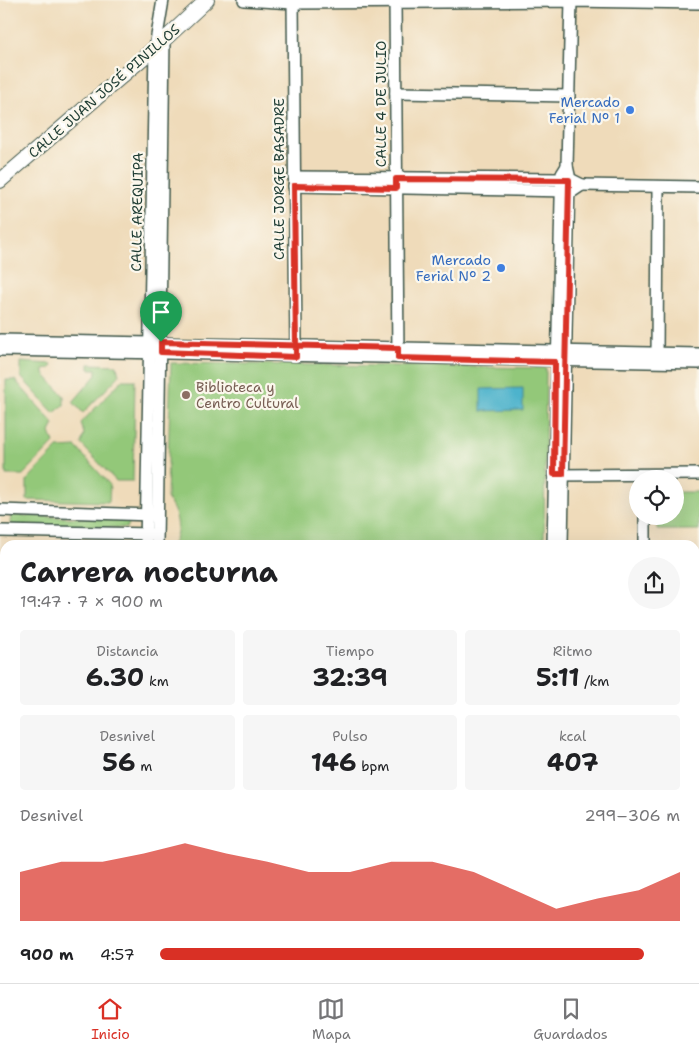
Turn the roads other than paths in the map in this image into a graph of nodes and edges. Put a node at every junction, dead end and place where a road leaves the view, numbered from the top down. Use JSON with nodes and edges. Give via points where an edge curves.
{"nodes":[{"id":1,"x":163,"y":0,"type":"edge"},
{"id":2,"x":207,"y":0,"type":"edge"},
{"id":3,"x":244,"y":0,"type":"edge"},
{"id":4,"x":293,"y":1,"type":"edge"},
{"id":5,"x":571,"y":1,"type":"edge"},
{"id":6,"x":395,"y":2,"type":"edge"},
{"id":7,"x":699,"y":3,"type":"edge"},
{"id":8,"x":160,"y":44,"type":"junction"},
{"id":9,"x":396,"y":93,"type":"junction"},
{"id":10,"x":569,"y":96,"type":"junction"},
{"id":11,"x":0,"y":181,"type":"edge"},
{"id":12,"x":294,"y":182,"type":"junction"},
{"id":13,"x":396,"y":183,"type":"junction"},
{"id":14,"x":565,"y":185,"type":"junction"},
{"id":15,"x":658,"y":187,"type":"junction"},
{"id":16,"x":699,"y":187,"type":"edge"},
{"id":17,"x":0,"y":340,"type":"edge"},
{"id":18,"x":155,"y":347,"type":"junction"},
{"id":19,"x":0,"y":350,"type":"edge"},
{"id":20,"x":296,"y":352,"type":"junction"},
{"id":21,"x":398,"y":353,"type":"junction"},
{"id":22,"x":699,"y":354,"type":"edge"},
{"id":23,"x":560,"y":357,"type":"junction"},
{"id":24,"x":657,"y":358,"type":"junction"},
{"id":25,"x":699,"y":363,"type":"edge"},
{"id":26,"x":558,"y":474,"type":"junction"},
{"id":27,"x":699,"y":474,"type":"edge"},
{"id":28,"x":684,"y":475,"type":"edge"},
{"id":29,"x":629,"y":476,"type":"edge"},
{"id":30,"x":0,"y":510,"type":"edge"},
{"id":31,"x":151,"y":515,"type":"junction"},
{"id":32,"x":645,"y":525,"type":"edge"},
{"id":33,"x":0,"y":531,"type":"edge"},
{"id":34,"x":151,"y":540,"type":"edge"},
{"id":35,"x":553,"y":540,"type":"edge"},
{"id":36,"x":562,"y":540,"type":"edge"},
{"id":37,"x":645,"y":540,"type":"edge"}],
"edges":[{"from":1,"to":8,"type":"street","name":"CALLE AREQUIPA"},
{"from":2,"to":8,"type":"street","name":"CALLE JUAN JOSÉ PINILLOS"},
{"from":3,"to":4,"type":"street"},
{"from":4,"to":6,"type":"street"},
{"from":4,"to":12,"type":"street","name":"CALLE JORGE BASADRE"},
{"from":5,"to":6,"type":"street"},
{"from":5,"to":7,"type":"street"},
{"from":5,"to":10,"type":"street"},
{"from":6,"to":9,"type":"street","name":"CALLE 4 DE JULIO"},
{"from":8,"to":11,"type":"street","name":"CALLE JUAN JOSÉ PINILLOS"},
{"from":8,"to":18,"type":"street","name":"CALLE AREQUIPA"},
{"from":9,"to":10,"type":"street"},
{"from":9,"to":13,"type":"street","name":"CALLE 4 DE JULIO"},
{"from":10,"to":14,"type":"street"},
{"from":12,"to":13,"type":"street"},
{"from":12,"to":20,"type":"street","name":"CALLE JORGE BASADRE"},
{"from":13,"to":14,"type":"street"},
{"from":13,"to":21,"type":"street","name":"CALLE 4 DE JULIO"},
{"from":14,"to":15,"type":"street","via":[[573,191],[582,185]]},
{"from":14,"to":23,"type":"street"},
{"from":15,"to":16,"type":"street"},
{"from":15,"to":24,"type":"street"},
{"from":17,"to":18,"type":"street"},
{"from":18,"to":19,"type":"street"},
{"from":18,"to":20,"type":"street"},
{"from":18,"to":31,"type":"street","name":"CALLE AREQUIPA"},
{"from":20,"to":21,"type":"street"},
{"from":21,"to":23,"type":"street"},
{"from":22,"to":24,"type":"street"},
{"from":23,"to":24,"type":"street"},
{"from":23,"to":26,"type":"street"},
{"from":24,"to":25,"type":"street"},
{"from":26,"to":29,"type":"street"},
{"from":26,"to":35,"type":"street"},
{"from":26,"to":36,"type":"street"},
{"from":27,"to":28,"type":"street"},
{"from":30,"to":31,"type":"street"},
{"from":31,"to":34,"type":"street","name":"CALLE AREQUIPA"},
{"from":32,"to":37,"type":"street"},
{"from":33,"to":34,"type":"street"}]}
